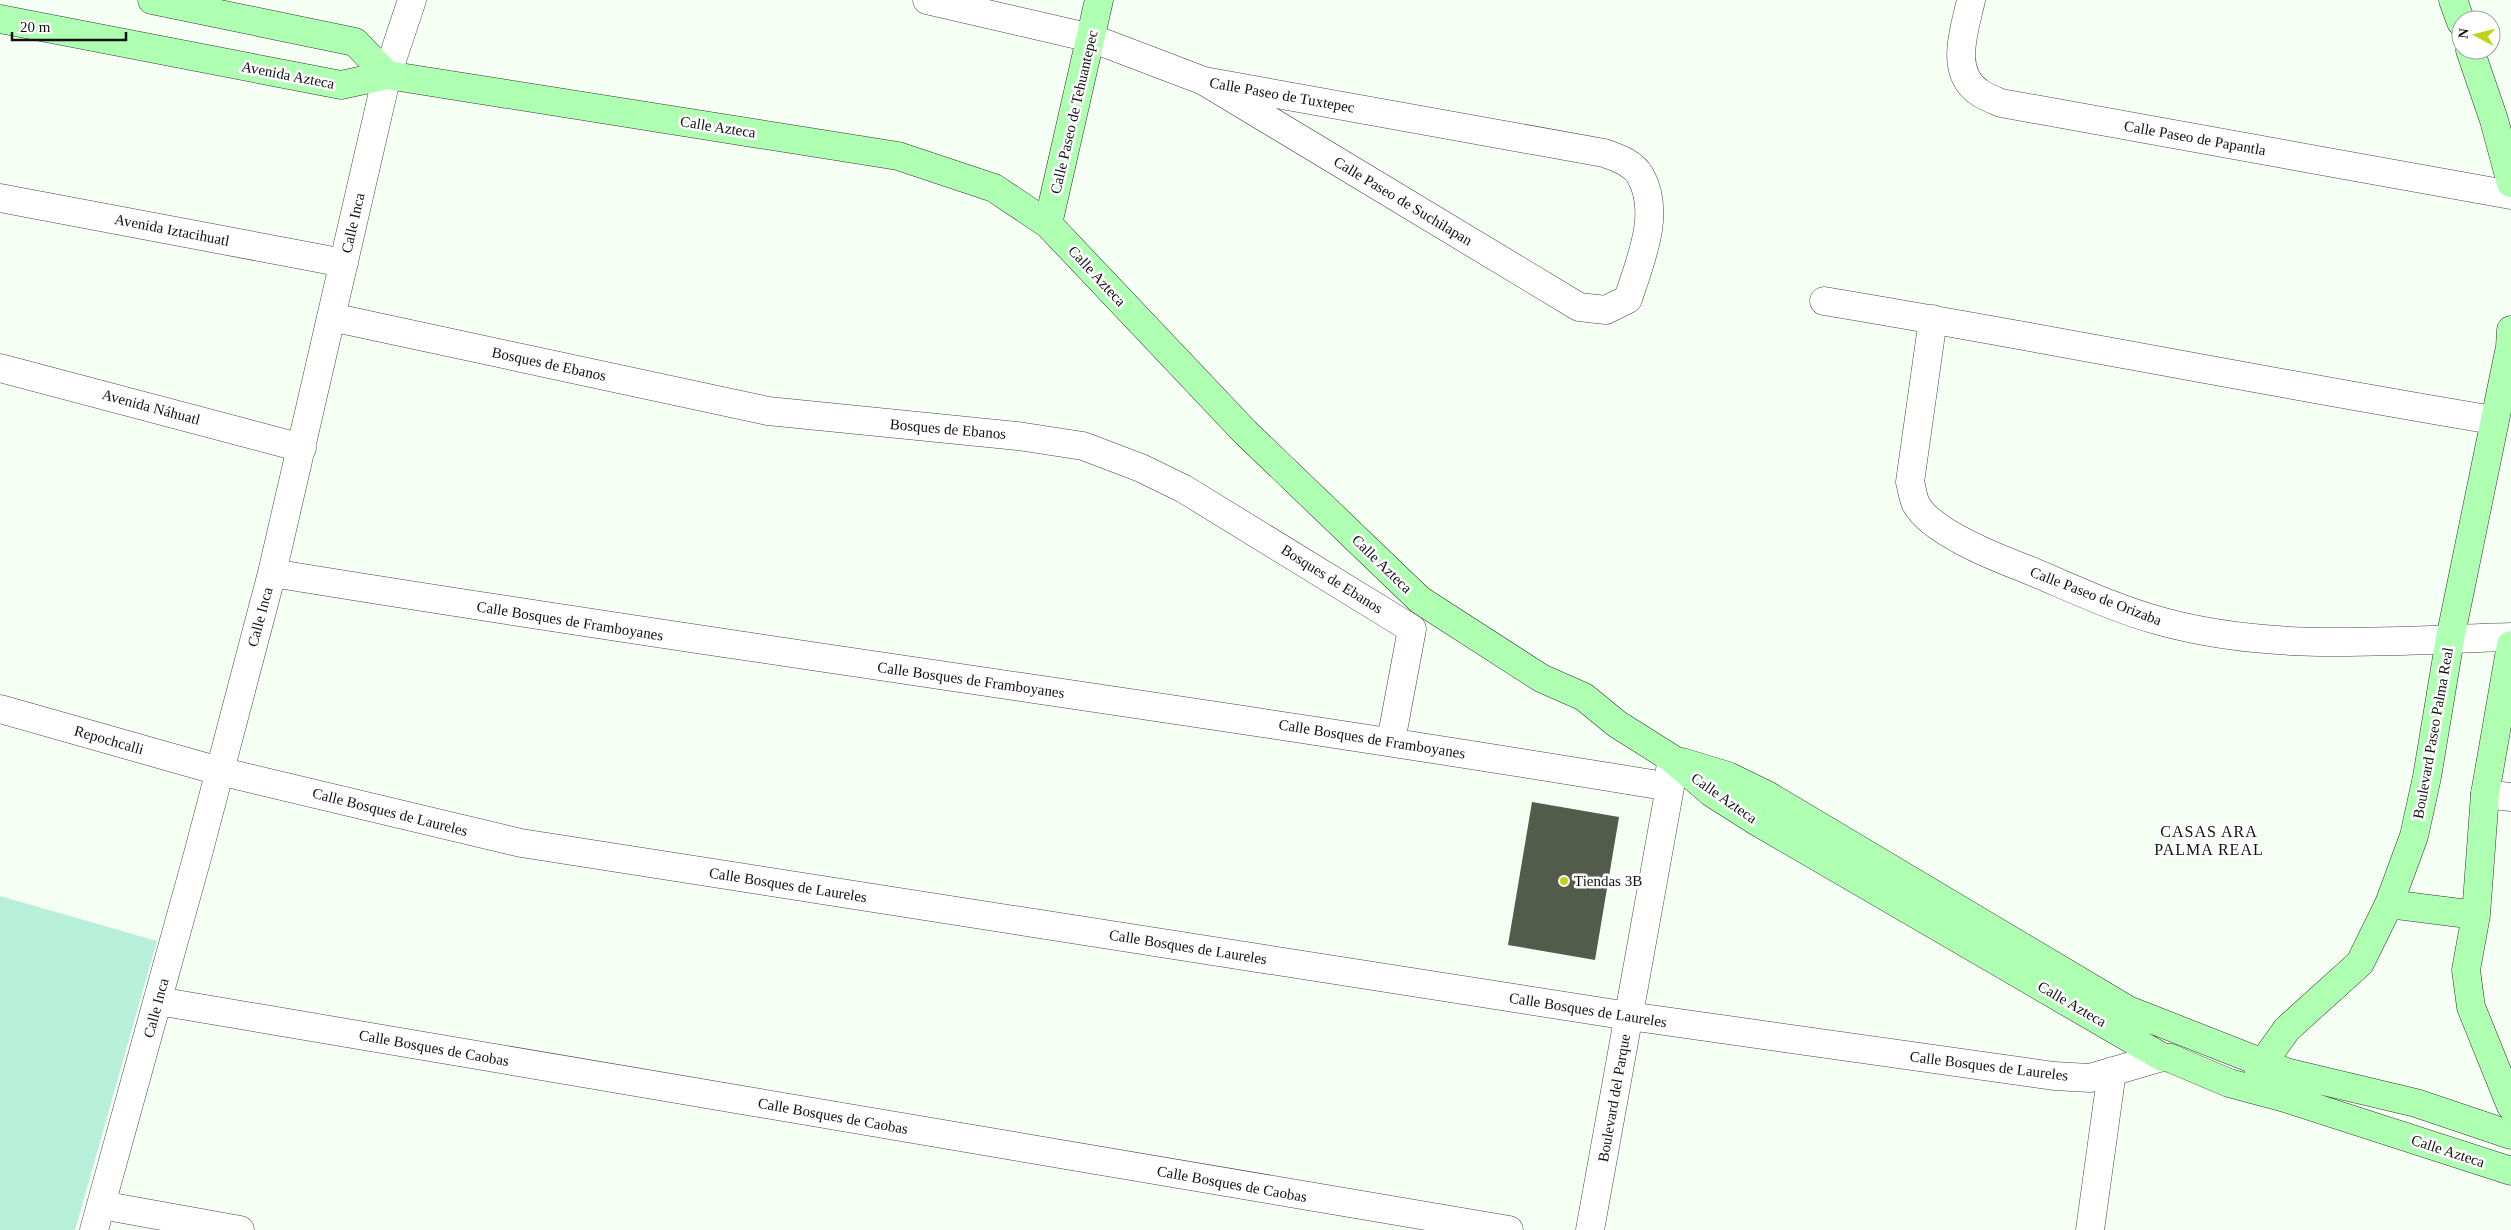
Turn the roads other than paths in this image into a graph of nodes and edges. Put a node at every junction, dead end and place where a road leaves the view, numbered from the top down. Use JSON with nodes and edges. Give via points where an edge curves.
{"nodes":[{"id":1,"x":152,"y":0,"type":"edge"},
{"id":2,"x":412,"y":0,"type":"edge"},
{"id":3,"x":927,"y":0,"type":"edge"},
{"id":4,"x":1099,"y":0,"type":"edge"},
{"id":5,"x":1971,"y":0,"type":"edge"},
{"id":6,"x":0,"y":18,"type":"edge"},
{"id":7,"x":1091,"y":38,"type":"junction"},
{"id":8,"x":2473,"y":60,"type":"edge"},
{"id":9,"x":386,"y":74,"type":"junction"},
{"id":10,"x":1204,"y":81,"type":"junction"},
{"id":11,"x":2511,"y":183,"type":"edge"},
{"id":12,"x":2511,"y":196,"type":"edge"},
{"id":13,"x":0,"y":198,"type":"edge"},
{"id":14,"x":1048,"y":224,"type":"junction"},
{"id":15,"x":344,"y":264,"type":"junction"},
{"id":16,"x":1824,"y":301,"type":"dead end"},
{"id":17,"x":1606,"y":310,"type":"joint"},
{"id":18,"x":331,"y":317,"type":"junction"},
{"id":19,"x":1933,"y":319,"type":"junction"},
{"id":20,"x":2511,"y":330,"type":"edge"},
{"id":21,"x":0,"y":368,"type":"edge"},
{"id":22,"x":2493,"y":420,"type":"junction"},
{"id":23,"x":302,"y":448,"type":"junction"},
{"id":24,"x":272,"y":573,"type":"junction"},
{"id":25,"x":1420,"y":600,"type":"junction"},
{"id":26,"x":1412,"y":628,"type":"junction"},
{"id":27,"x":2511,"y":637,"type":"edge"},
{"id":28,"x":2450,"y":639,"type":"junction"},
{"id":29,"x":2511,"y":645,"type":"edge"},
{"id":30,"x":0,"y":709,"type":"edge"},
{"id":31,"x":1391,"y":741,"type":"junction"},
{"id":32,"x":1671,"y":758,"type":"junction"},
{"id":33,"x":219,"y":770,"type":"junction"},
{"id":34,"x":1670,"y":787,"type":"junction"},
{"id":35,"x":2498,"y":795,"type":"edge"},
{"id":36,"x":2388,"y":904,"type":"junction"},
{"id":37,"x":2476,"y":915,"type":"junction"},
{"id":38,"x":158,"y":1001,"type":"junction"},
{"id":39,"x":1629,"y":1016,"type":"junction"},
{"id":40,"x":2162,"y":1058,"type":"junction"},
{"id":41,"x":2262,"y":1064,"type":"junction"},
{"id":42,"x":2112,"y":1071,"type":"junction"},
{"id":43,"x":2254,"y":1089,"type":"junction"},
{"id":44,"x":2511,"y":1106,"type":"edge"},
{"id":45,"x":2511,"y":1134,"type":"edge"},
{"id":46,"x":2511,"y":1171,"type":"edge"},
{"id":47,"x":97,"y":1218,"type":"edge"},
{"id":48,"x":240,"y":1230,"type":"edge"},
{"id":49,"x":1509,"y":1230,"type":"edge"},
{"id":50,"x":1590,"y":1230,"type":"edge"},
{"id":51,"x":2090,"y":1230,"type":"edge"}],
"edges":[{"from":1,"to":9,"type":"street","via":[[355,42]]},
{"from":2,"to":9,"type":"street","name":"Calle Inca"},
{"from":3,"to":7,"type":"street","name":"Calle Paseo de Tuxtepec"},
{"from":4,"to":7,"type":"street","name":"Calle Paseo de Tehuantepec"},
{"from":5,"to":12,"type":"street","name":"Calle Paseo de Papantla","via":[[1960,52],[1966,78],[1979,93],[2001,103]]},
{"from":6,"to":9,"type":"street","name":"Avenida Azteca","via":[[341,85]]},
{"from":7,"to":10,"type":"street","name":"Calle Paseo de Tuxtepec"},
{"from":7,"to":14,"type":"street","name":"Calle Paseo de Tehuantepec"},
{"from":8,"to":11,"type":"street"},
{"from":9,"to":14,"type":"street","name":"Calle Azteca","via":[[898,156],[994,188]]},
{"from":9,"to":15,"type":"street","name":"Calle Inca"},
{"from":10,"to":17,"type":"street","name":"Calle Paseo de Suchilapan","via":[[1579,307]]},
{"from":10,"to":17,"type":"street","name":"Calle Paseo de Tuxtepec","via":[[1604,153],[1624,160],[1640,174],[1648,200],[1647,239],[1628,299]]},
{"from":13,"to":15,"type":"street","name":"Avenida Iztacihuatl"},
{"from":14,"to":25,"type":"street","name":"Calle Azteca","via":[[1245,432]]},
{"from":15,"to":18,"type":"street","name":"Calle Inca"},
{"from":16,"to":19,"type":"street"},
{"from":18,"to":23,"type":"street","name":"Calle Inca"},
{"from":18,"to":26,"type":"street","name":"Bosques de Ebanos","via":[[768,411],[1018,436],[1083,446],[1184,489]]},
{"from":19,"to":22,"type":"street","via":[[2305,389]]},
{"from":19,"to":28,"type":"street","name":"Calle Paseo de Orizaba","via":[[1910,482],[1916,504],[1930,520],[1958,538],[2014,565],[2160,621],[2271,641],[2337,643]]},
{"from":20,"to":22,"type":"street","name":"Boulevard Paseo Palma Real"},
{"from":21,"to":23,"type":"street","name":"Avenida Náhuatl"},
{"from":22,"to":28,"type":"street","name":"Boulevard Paseo Palma Real"},
{"from":23,"to":24,"type":"street","name":"Calle Inca"},
{"from":24,"to":31,"type":"street","name":"Calle Bosques de Framboyanes","via":[[558,620]]},
{"from":24,"to":33,"type":"street","name":"Calle Inca"},
{"from":25,"to":26,"type":"street","via":[[1420,614]]},
{"from":25,"to":32,"type":"street","name":"Calle Azteca","via":[[1541,678],[1584,697],[1617,724]]},
{"from":26,"to":31,"type":"street"},
{"from":27,"to":28,"type":"street","name":"Calle Paseo de Orizaba"},
{"from":28,"to":36,"type":"street","name":"Boulevard Paseo Palma Real","via":[[2414,836]]},
{"from":29,"to":35,"type":"street"},
{"from":30,"to":33,"type":"street","name":"Repochcalli"},
{"from":31,"to":34,"type":"street","name":"Calle Bosques de Framboyanes"},
{"from":32,"to":34,"type":"street","name":"Boulevard del Parque"},
{"from":32,"to":40,"type":"street","name":"Calle Azteca","via":[[1712,793],[1763,825]]},
{"from":32,"to":41,"type":"street","name":"Calle Azteca","via":[[1728,776],[1767,795],[2128,1010]]},
{"from":33,"to":38,"type":"street","name":"Calle Inca"},
{"from":33,"to":39,"type":"street","name":"Calle Bosques de Laureles","via":[[521,843]]},
{"from":34,"to":39,"type":"street","name":"Boulevard del Parque"},
{"from":35,"to":37,"type":"street"},
{"from":36,"to":37,"type":"street"},
{"from":36,"to":41,"type":"street","name":"Boulevard Paseo Palma Real","via":[[2360,963],[2287,1029]]},
{"from":37,"to":44,"type":"street","via":[[2466,970],[2471,1006]]},
{"from":38,"to":47,"type":"street","name":"Calle Inca"},
{"from":38,"to":49,"type":"street","name":"Calle Bosques de Caobas"},
{"from":39,"to":42,"type":"street","name":"Calle Bosques de Laureles","via":[[2054,1076],[2090,1078]]},
{"from":39,"to":50,"type":"street","name":"Boulevard del Parque"},
{"from":40,"to":42,"type":"street","name":"Calle Bosques de Laureles"},
{"from":40,"to":43,"type":"street","name":"Calle Azteca","via":[[2170,1058],[2229,1083]]},
{"from":41,"to":43,"type":"street","name":"Boulevard Paseo Palma Real"},
{"from":41,"to":45,"type":"street","name":"Calle Azteca","via":[[2416,1103]]},
{"from":42,"to":51,"type":"street"},
{"from":43,"to":46,"type":"street","name":"Calle Azteca"},
{"from":47,"to":48,"type":"street"}]}
